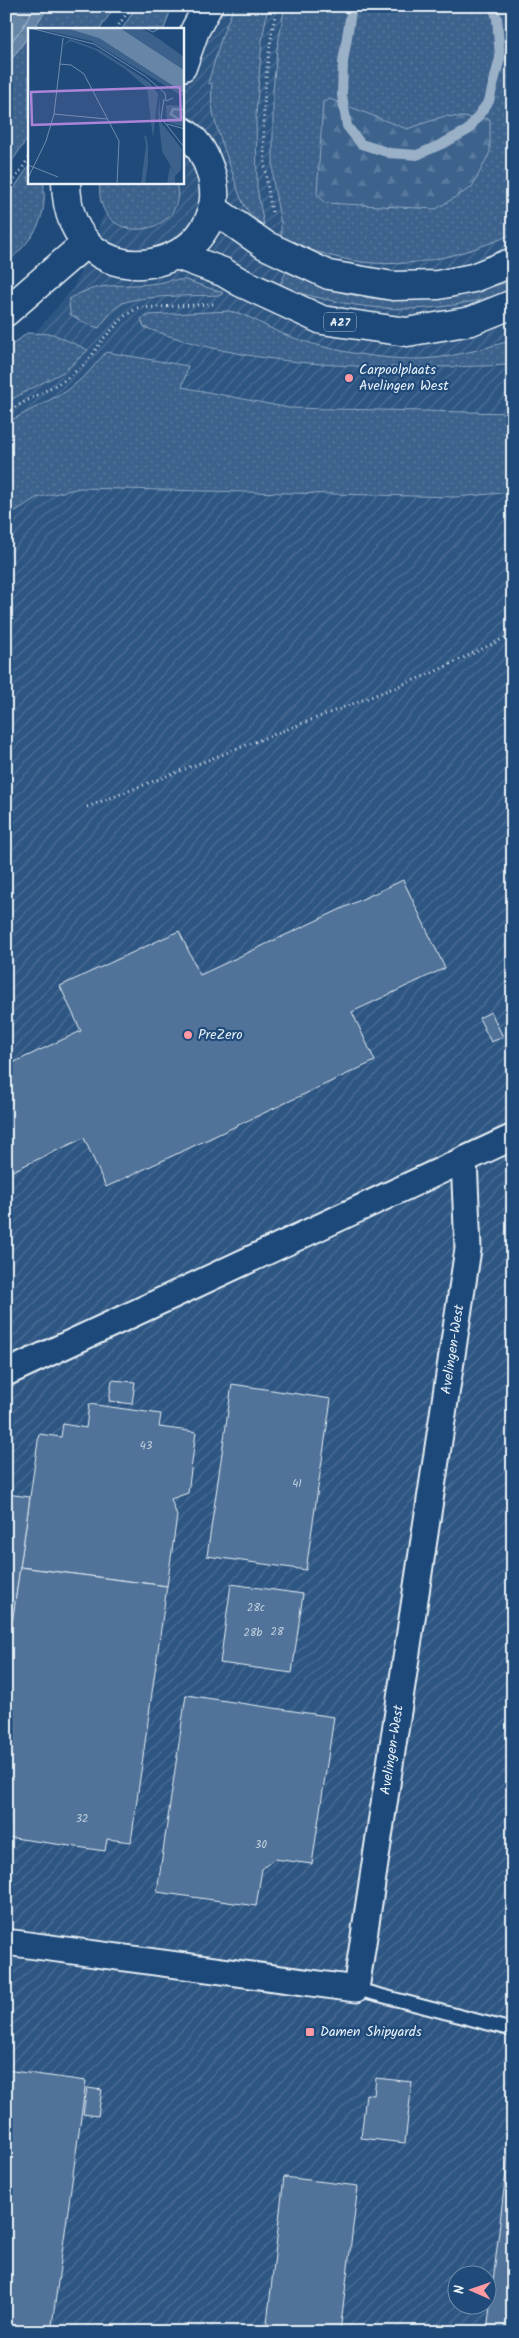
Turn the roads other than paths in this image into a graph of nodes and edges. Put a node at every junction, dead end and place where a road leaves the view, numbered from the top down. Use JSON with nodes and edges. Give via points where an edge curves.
{"nodes":[{"id":1,"x":208,"y":6,"type":"edge"},
{"id":2,"x":184,"y":61,"type":"edge"},
{"id":3,"x":184,"y":131,"type":"edge"},
{"id":4,"x":66,"y":184,"type":"edge"},
{"id":5,"x":212,"y":208,"type":"junction"},
{"id":6,"x":86,"y":243,"type":"junction"},
{"id":7,"x":177,"y":255,"type":"junction"},
{"id":8,"x":513,"y":262,"type":"edge"},
{"id":9,"x":513,"y":304,"type":"edge"},
{"id":10,"x":6,"y":312,"type":"edge"},
{"id":11,"x":513,"y":1137,"type":"edge"},
{"id":12,"x":464,"y":1160,"type":"junction"},
{"id":13,"x":6,"y":1373,"type":"edge"},
{"id":14,"x":6,"y":1942,"type":"edge"},
{"id":15,"x":356,"y":1989,"type":"junction"},
{"id":16,"x":513,"y":2030,"type":"edge"}],
"edges":[{"from":1,"to":2,"type":"main road"},
{"from":3,"to":5,"type":"main road","via":[[205,155],[214,181]]},
{"from":4,"to":6,"type":"main road","via":[[66,203]]},
{"from":5,"to":7,"type":"main road","via":[[193,243]]},
{"from":5,"to":8,"type":"main road","via":[[265,245],[329,275],[393,286],[438,284],[473,278]]},
{"from":6,"to":7,"type":"main road","via":[[120,262],[139,265],[159,263]]},
{"from":6,"to":10,"type":"main road"},
{"from":7,"to":9,"type":"main road","number":"A27","via":[[223,272],[322,320],[407,332],[471,322]]},
{"from":11,"to":12,"type":"street"},
{"from":12,"to":13,"type":"street"},
{"from":12,"to":15,"type":"street","name":"Avelingen-West","via":[[468,1249]]},
{"from":14,"to":15,"type":"street"},
{"from":15,"to":16,"type":"lane"}]}
